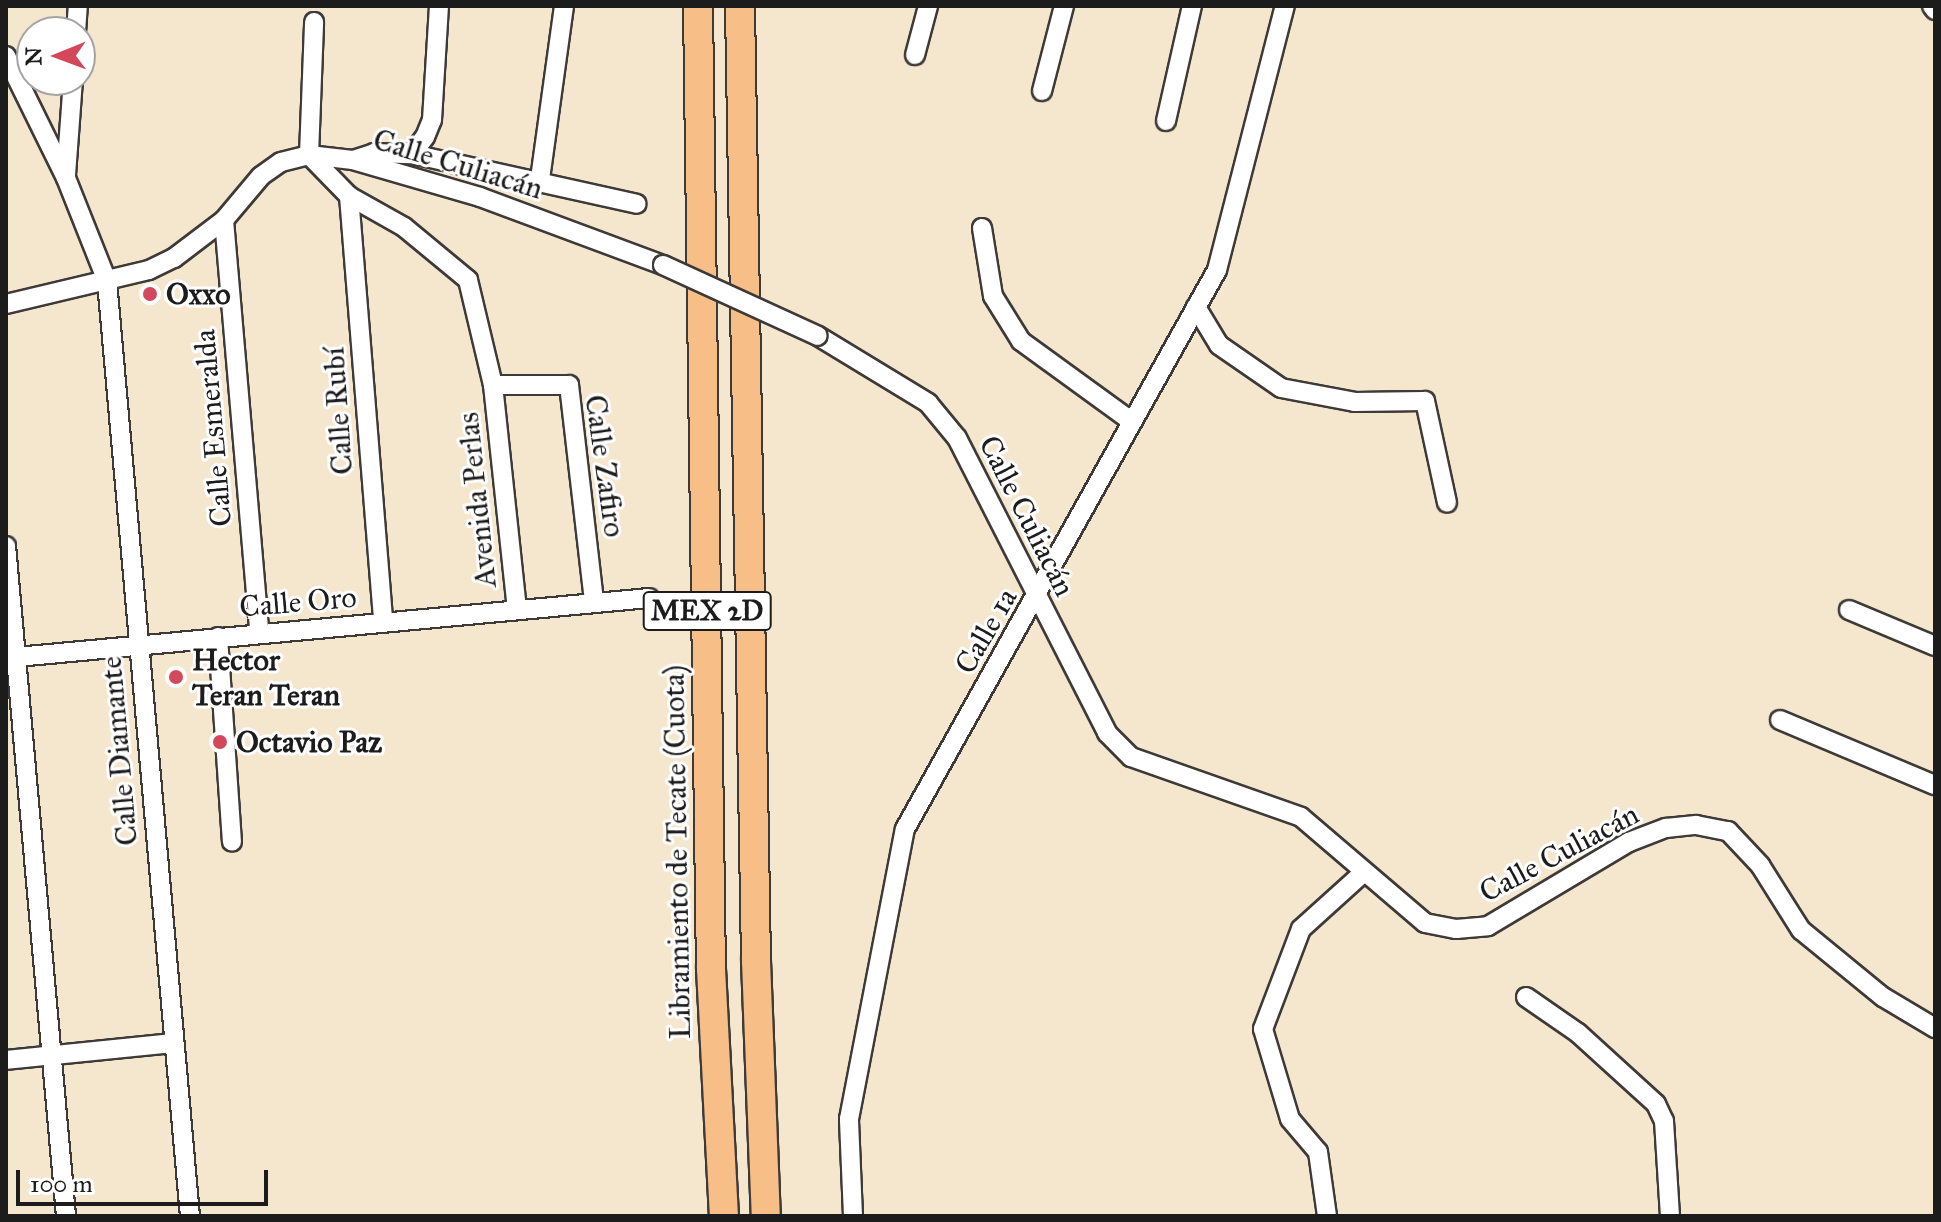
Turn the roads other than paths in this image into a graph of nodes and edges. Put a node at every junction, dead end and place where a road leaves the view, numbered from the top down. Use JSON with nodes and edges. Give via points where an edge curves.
{"nodes":[{"id":1,"x":439,"y":6,"type":"edge"},
{"id":2,"x":564,"y":6,"type":"edge"},
{"id":3,"x":698,"y":6,"type":"edge"},
{"id":4,"x":740,"y":6,"type":"edge"},
{"id":5,"x":928,"y":6,"type":"edge"},
{"id":6,"x":1064,"y":6,"type":"edge"},
{"id":7,"x":1192,"y":6,"type":"edge"},
{"id":8,"x":1285,"y":6,"type":"edge"},
{"id":9,"x":314,"y":22,"type":"dead end"},
{"id":10,"x":915,"y":55,"type":"dead end"},
{"id":11,"x":6,"y":56,"type":"edge"},
{"id":12,"x":1042,"y":91,"type":"dead end"},
{"id":13,"x":72,"y":96,"type":"edge"},
{"id":14,"x":1166,"y":121,"type":"dead end"},
{"id":15,"x":412,"y":154,"type":"junction"},
{"id":16,"x":309,"y":155,"type":"junction"},
{"id":17,"x":353,"y":160,"type":"junction"},
{"id":18,"x":66,"y":178,"type":"junction"},
{"id":19,"x":540,"y":179,"type":"junction"},
{"id":20,"x":349,"y":196,"type":"junction"},
{"id":21,"x":637,"y":204,"type":"dead end"},
{"id":22,"x":224,"y":220,"type":"junction"},
{"id":23,"x":982,"y":228,"type":"dead end"},
{"id":24,"x":107,"y":281,"type":"junction"},
{"id":25,"x":6,"y":304,"type":"edge"},
{"id":26,"x":1196,"y":307,"type":"junction"},
{"id":27,"x":493,"y":385,"type":"junction"},
{"id":28,"x":1131,"y":421,"type":"junction"},
{"id":29,"x":1447,"y":503,"type":"dead end"},
{"id":30,"x":6,"y":546,"type":"edge"},
{"id":31,"x":649,"y":598,"type":"dead end"},
{"id":32,"x":1036,"y":599,"type":"junction"},
{"id":33,"x":594,"y":602,"type":"junction"},
{"id":34,"x":517,"y":609,"type":"junction"},
{"id":35,"x":1849,"y":610,"type":"dead end"},
{"id":36,"x":383,"y":623,"type":"junction"},
{"id":37,"x":259,"y":631,"type":"junction"},
{"id":38,"x":218,"y":637,"type":"junction"},
{"id":39,"x":138,"y":646,"type":"junction"},
{"id":40,"x":1935,"y":646,"type":"edge"},
{"id":41,"x":11,"y":657,"type":"edge"},
{"id":42,"x":1780,"y":720,"type":"dead end"},
{"id":43,"x":1935,"y":785,"type":"edge"},
{"id":44,"x":232,"y":842,"type":"dead end"},
{"id":45,"x":1363,"y":873,"type":"junction"},
{"id":46,"x":1526,"y":997,"type":"dead end"},
{"id":47,"x":1935,"y":1028,"type":"edge"},
{"id":48,"x":174,"y":1043,"type":"junction"},
{"id":49,"x":51,"y":1055,"type":"junction"},
{"id":50,"x":6,"y":1060,"type":"edge"},
{"id":51,"x":66,"y":1216,"type":"edge"},
{"id":52,"x":190,"y":1216,"type":"edge"},
{"id":53,"x":724,"y":1216,"type":"edge"},
{"id":54,"x":766,"y":1216,"type":"edge"},
{"id":55,"x":853,"y":1216,"type":"edge"},
{"id":56,"x":1327,"y":1216,"type":"edge"},
{"id":57,"x":1670,"y":1216,"type":"edge"}],
"edges":[{"from":1,"to":15,"type":"street","via":[[432,120]]},
{"from":2,"to":19,"type":"street"},
{"from":3,"to":53,"type":"highway","name":"Libramiento de Tecate (Cuota)","number":"MEX 2D","via":[[711,969]]},
{"from":4,"to":54,"type":"highway","number":"MEX 2D","via":[[756,961]]},
{"from":5,"to":10,"type":"street"},
{"from":6,"to":12,"type":"street"},
{"from":7,"to":14,"type":"street"},
{"from":8,"to":26,"type":"street","name":"Calle 1a","via":[[1235,212],[1217,270]]},
{"from":9,"to":16,"type":"street"},
{"from":11,"to":18,"type":"street","name":"Calle Diamante"},
{"from":13,"to":18,"type":"street"},
{"from":15,"to":17,"type":"street","via":[[374,153]]},
{"from":15,"to":19,"type":"street"},
{"from":16,"to":17,"type":"street","name":"Calle Culiacán"},
{"from":16,"to":20,"type":"street"},
{"from":16,"to":22,"type":"street","name":"Calle Culiacán","via":[[281,162],[261,176]]},
{"from":17,"to":32,"type":"street","name":"Calle Culiacán","bridge":true,"via":[[480,197],[663,265],[818,336],[928,403],[967,455]]},
{"from":18,"to":24,"type":"street","name":"Calle Diamante"},
{"from":19,"to":21,"type":"street"},
{"from":20,"to":27,"type":"street","via":[[404,227],[468,280]]},
{"from":20,"to":36,"type":"street","name":"Calle Rubí"},
{"from":22,"to":24,"type":"street","name":"Calle Culiacán","via":[[174,258]]},
{"from":22,"to":37,"type":"street","name":"Calle Esmeralda"},
{"from":23,"to":28,"type":"street","via":[[993,296],[1021,341]]},
{"from":24,"to":25,"type":"street","name":"Calle Culiacán"},
{"from":24,"to":39,"type":"street","name":"Calle Diamante"},
{"from":26,"to":28,"type":"street","name":"Calle 1a"},
{"from":26,"to":29,"type":"street","via":[[1219,345],[1281,388],[1355,402],[1425,401]]},
{"from":27,"to":33,"type":"street","name":"Calle Zafiro","via":[[569,385]]},
{"from":27,"to":34,"type":"street","name":"Avenida Perlas"},
{"from":28,"to":32,"type":"street","name":"Calle 1a"},
{"from":30,"to":41,"type":"street"},
{"from":31,"to":33,"type":"street","name":"Calle Oro"},
{"from":32,"to":45,"type":"street","name":"Calle Culiacán","via":[[1107,733],[1131,757],[1301,817]]},
{"from":32,"to":55,"type":"street","name":"Calle 1a","via":[[905,829],[849,1119]]},
{"from":33,"to":34,"type":"street","name":"Calle Oro"},
{"from":34,"to":36,"type":"street","name":"Calle Oro"},
{"from":35,"to":40,"type":"street"},
{"from":36,"to":37,"type":"street","name":"Calle Oro"},
{"from":37,"to":38,"type":"street","name":"Calle Oro"},
{"from":38,"to":39,"type":"street","name":"Calle Oro"},
{"from":38,"to":44,"type":"street"},
{"from":39,"to":41,"type":"street","name":"Calle Oro"},
{"from":39,"to":48,"type":"street","name":"Calle Diamante"},
{"from":41,"to":49,"type":"street"},
{"from":42,"to":43,"type":"street"},
{"from":45,"to":47,"type":"street","name":"Calle Culiacán","via":[[1425,923],[1456,929],[1488,926],[1629,842],[1666,828],[1696,825],[1728,831],[1760,865],[1801,930],[1883,997]]},
{"from":45,"to":56,"type":"street","via":[[1301,929],[1263,1029],[1290,1119],[1318,1152]]},
{"from":46,"to":57,"type":"street","via":[[1578,1033],[1656,1104],[1664,1121]]},
{"from":48,"to":49,"type":"street"},
{"from":48,"to":52,"type":"street","name":"Calle Diamante"},
{"from":49,"to":50,"type":"street"},
{"from":49,"to":51,"type":"street"}]}
